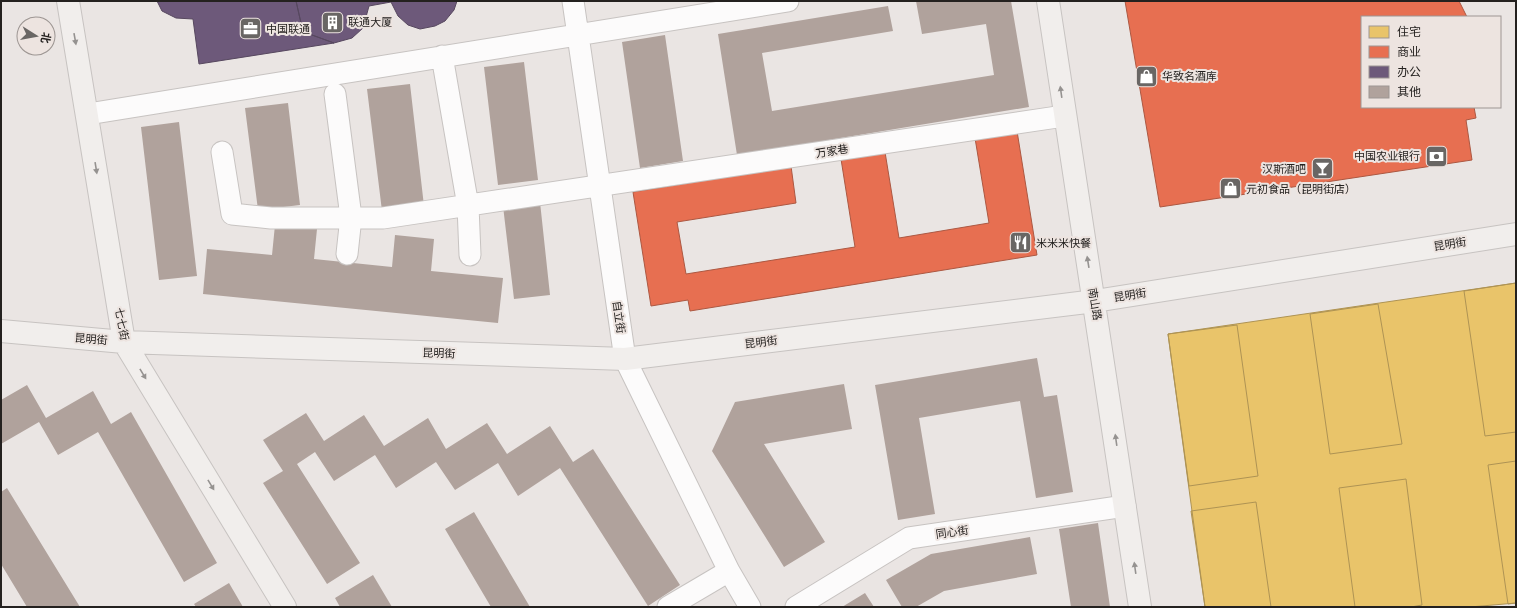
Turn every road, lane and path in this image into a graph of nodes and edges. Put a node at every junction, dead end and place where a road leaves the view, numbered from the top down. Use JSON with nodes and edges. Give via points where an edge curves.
{"nodes":[{"id":1,"x":68,"y":1,"type":"edge"},
{"id":2,"x":573,"y":1,"type":"edge"},
{"id":3,"x":788,"y":1,"type":"edge"},
{"id":4,"x":1048,"y":1,"type":"edge"},
{"id":5,"x":579,"y":35,"type":"junction"},
{"id":6,"x":442,"y":56,"type":"junction"},
{"id":7,"x":335,"y":94,"type":"dead end"},
{"id":8,"x":88,"y":114,"type":"junction"},
{"id":9,"x":1064,"y":116,"type":"junction"},
{"id":10,"x":222,"y":152,"type":"dead end"},
{"id":11,"x":600,"y":186,"type":"junction"},
{"id":12,"x":468,"y":206,"type":"junction"},
{"id":13,"x":351,"y":218,"type":"junction"},
{"id":14,"x":1516,"y":234,"type":"edge"},
{"id":15,"x":347,"y":254,"type":"dead end"},
{"id":16,"x":470,"y":255,"type":"dead end"},
{"id":17,"x":1094,"y":300,"type":"junction"},
{"id":18,"x":1,"y":331,"type":"edge"},
{"id":19,"x":124,"y":342,"type":"junction"},
{"id":20,"x":625,"y":359,"type":"junction"},
{"id":21,"x":1125,"y":506,"type":"junction"},
{"id":22,"x":729,"y":571,"type":"junction"},
{"id":23,"x":285,"y":607,"type":"edge"},
{"id":24,"x":668,"y":607,"type":"edge"},
{"id":25,"x":750,"y":607,"type":"edge"},
{"id":26,"x":796,"y":607,"type":"edge"},
{"id":27,"x":1140,"y":607,"type":"edge"}],
"edges":[{"from":1,"to":8,"type":"street","name":"七七街","one_way":true},
{"from":2,"to":5,"type":"street","name":"自立街"},
{"from":3,"to":5,"type":"street"},
{"from":9,"to":4,"type":"street","name":"南山路","one_way":true},
{"from":5,"to":6,"type":"street"},
{"from":5,"to":11,"type":"street","name":"自立街"},
{"from":6,"to":8,"type":"street"},
{"from":6,"to":12,"type":"street"},
{"from":7,"to":13,"type":"street"},
{"from":8,"to":19,"type":"street","name":"七七街","one_way":true},
{"from":9,"to":11,"type":"street","name":"万家巷"},
{"from":17,"to":9,"type":"street","name":"南山路","one_way":true},
{"from":10,"to":13,"type":"street","name":"万家巷","via":[[232,214],[271,218]]},
{"from":11,"to":12,"type":"street","name":"万家巷"},
{"from":11,"to":20,"type":"street","name":"自立街"},
{"from":12,"to":13,"type":"street","name":"万家巷","via":[[383,218]]},
{"from":12,"to":16,"type":"street"},
{"from":13,"to":15,"type":"street"},
{"from":14,"to":17,"type":"street","name":"昆明街"},
{"from":17,"to":20,"type":"street","name":"昆明街"},
{"from":21,"to":17,"type":"street","name":"南山路","one_way":true},
{"from":18,"to":19,"type":"street","name":"昆明街"},
{"from":19,"to":20,"type":"street","name":"昆明街"},
{"from":19,"to":23,"type":"street","name":"七七街","one_way":true},
{"from":20,"to":22,"type":"street","name":"自立街"},
{"from":21,"to":26,"type":"street","name":"同心街","via":[[909,538]]},
{"from":27,"to":21,"type":"street","name":"南山路","one_way":true},
{"from":22,"to":24,"type":"street"},
{"from":22,"to":25,"type":"street","name":"自立街"}]}
